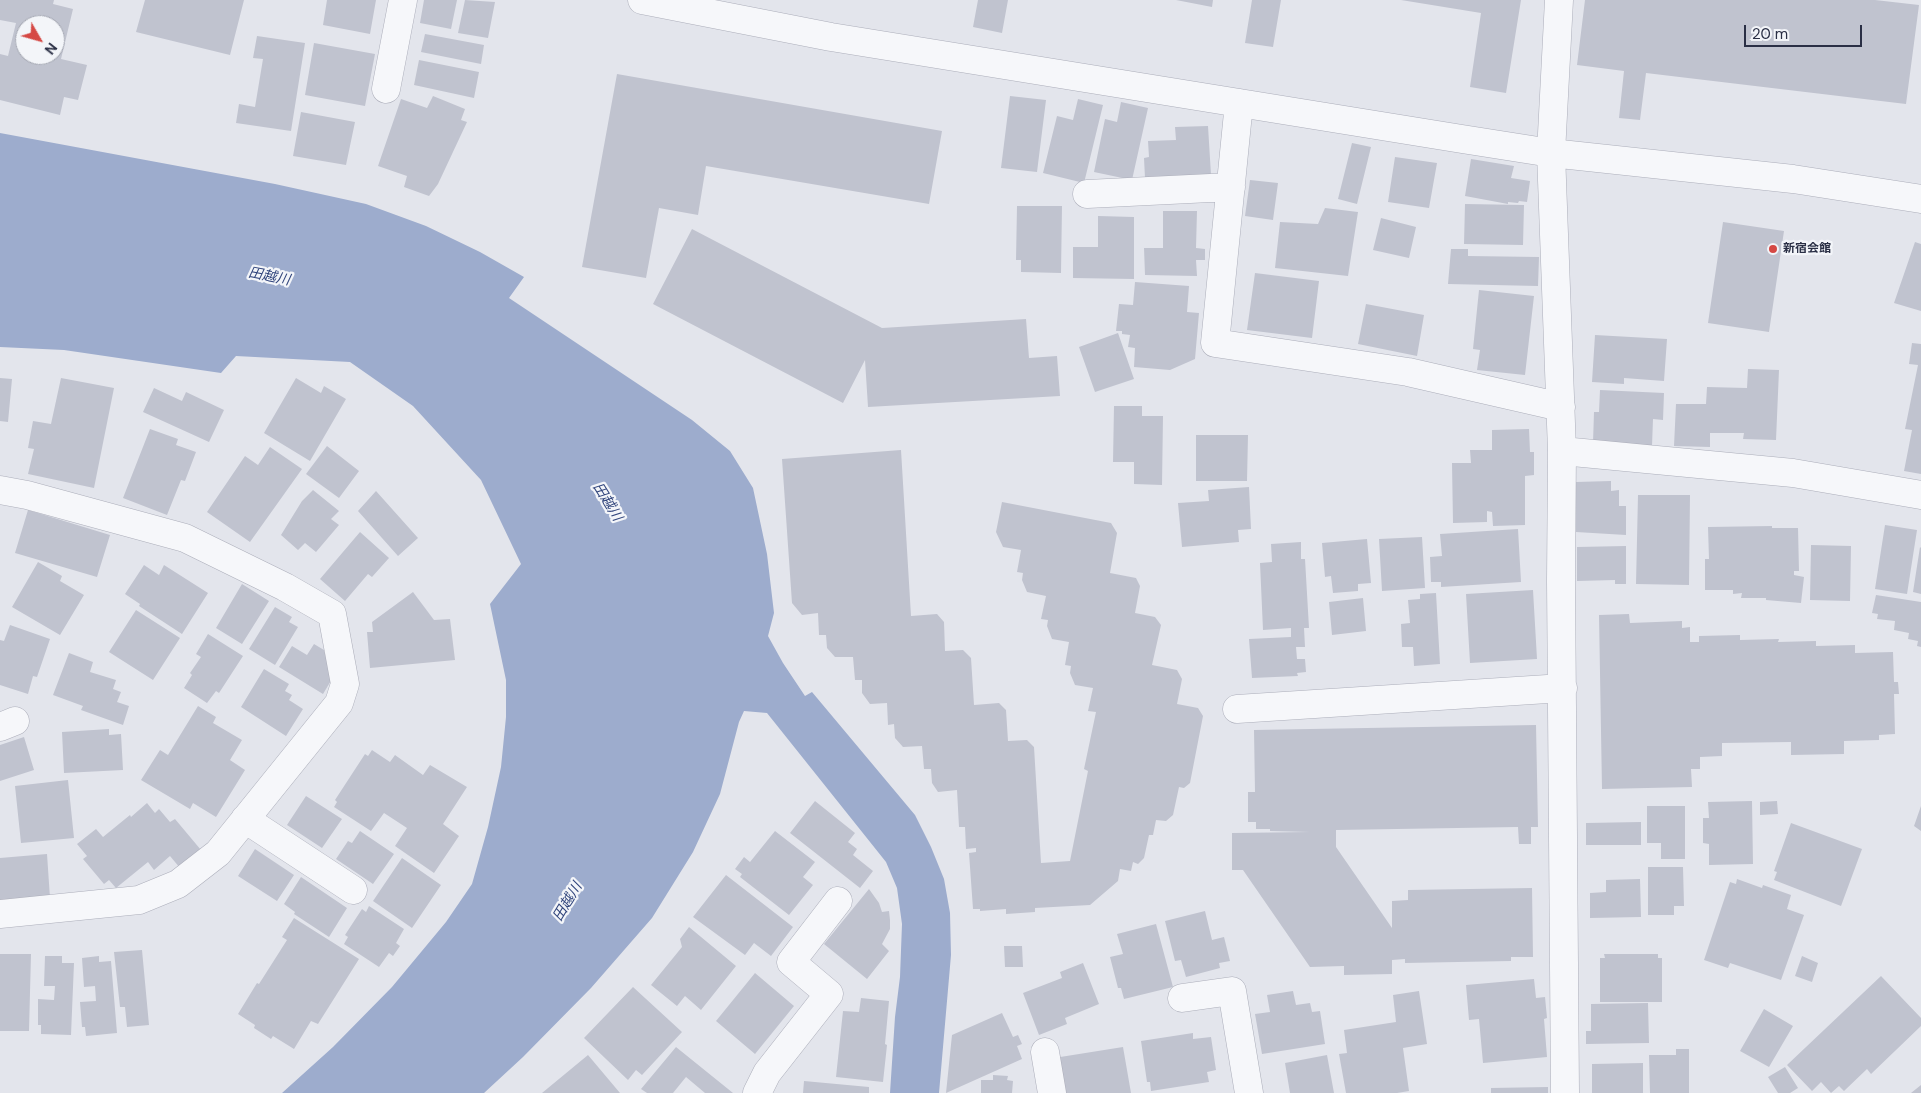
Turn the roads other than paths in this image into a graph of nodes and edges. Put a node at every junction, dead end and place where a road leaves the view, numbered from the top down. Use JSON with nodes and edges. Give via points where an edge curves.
{"nodes":[{"id":1,"x":403,"y":0,"type":"edge"},
{"id":2,"x":642,"y":0,"type":"edge"},
{"id":3,"x":1559,"y":0,"type":"edge"},
{"id":4,"x":386,"y":89,"type":"dead end"},
{"id":5,"x":1240,"y":103,"type":"junction"},
{"id":6,"x":1551,"y":152,"type":"junction"},
{"id":7,"x":1231,"y":187,"type":"junction"},
{"id":8,"x":1087,"y":194,"type":"dead end"},
{"id":9,"x":1921,"y":199,"type":"edge"},
{"id":10,"x":1561,"y":407,"type":"junction"},
{"id":11,"x":1562,"y":451,"type":"junction"},
{"id":12,"x":0,"y":490,"type":"edge"},
{"id":13,"x":1921,"y":495,"type":"edge"},
{"id":14,"x":1563,"y":688,"type":"junction"},
{"id":15,"x":1237,"y":708,"type":"dead end"},
{"id":16,"x":244,"y":820,"type":"junction"},
{"id":17,"x":353,"y":890,"type":"dead end"},
{"id":18,"x":838,"y":901,"type":"dead end"},
{"id":19,"x":0,"y":914,"type":"edge"},
{"id":20,"x":1182,"y":998,"type":"dead end"},
{"id":21,"x":1045,"y":1052,"type":"dead end"},
{"id":22,"x":757,"y":1093,"type":"edge"},
{"id":23,"x":1052,"y":1093,"type":"edge"},
{"id":24,"x":1249,"y":1093,"type":"edge"},
{"id":25,"x":1565,"y":1093,"type":"edge"}],
"edges":[{"from":1,"to":4,"type":"street"},
{"from":2,"to":5,"type":"street","via":[[831,37]]},
{"from":3,"to":6,"type":"street"},
{"from":5,"to":6,"type":"street"},
{"from":5,"to":7,"type":"street"},
{"from":6,"to":9,"type":"street","via":[[1793,179]]},
{"from":6,"to":10,"type":"street"},
{"from":7,"to":8,"type":"street"},
{"from":7,"to":10,"type":"street","via":[[1215,343],[1408,372]]},
{"from":10,"to":11,"type":"street"},
{"from":11,"to":13,"type":"street","via":[[1793,473]]},
{"from":11,"to":14,"type":"street"},
{"from":12,"to":16,"type":"street","via":[[185,538],[284,586],[332,614],[345,684],[339,703]]},
{"from":14,"to":15,"type":"street"},
{"from":14,"to":25,"type":"street"},
{"from":16,"to":17,"type":"street"},
{"from":16,"to":19,"type":"street","via":[[218,853],[178,884],[139,900]]},
{"from":18,"to":22,"type":"street","via":[[791,962],[829,994],[767,1073]]},
{"from":20,"to":24,"type":"street","via":[[1232,991]]},
{"from":21,"to":23,"type":"street"}]}
